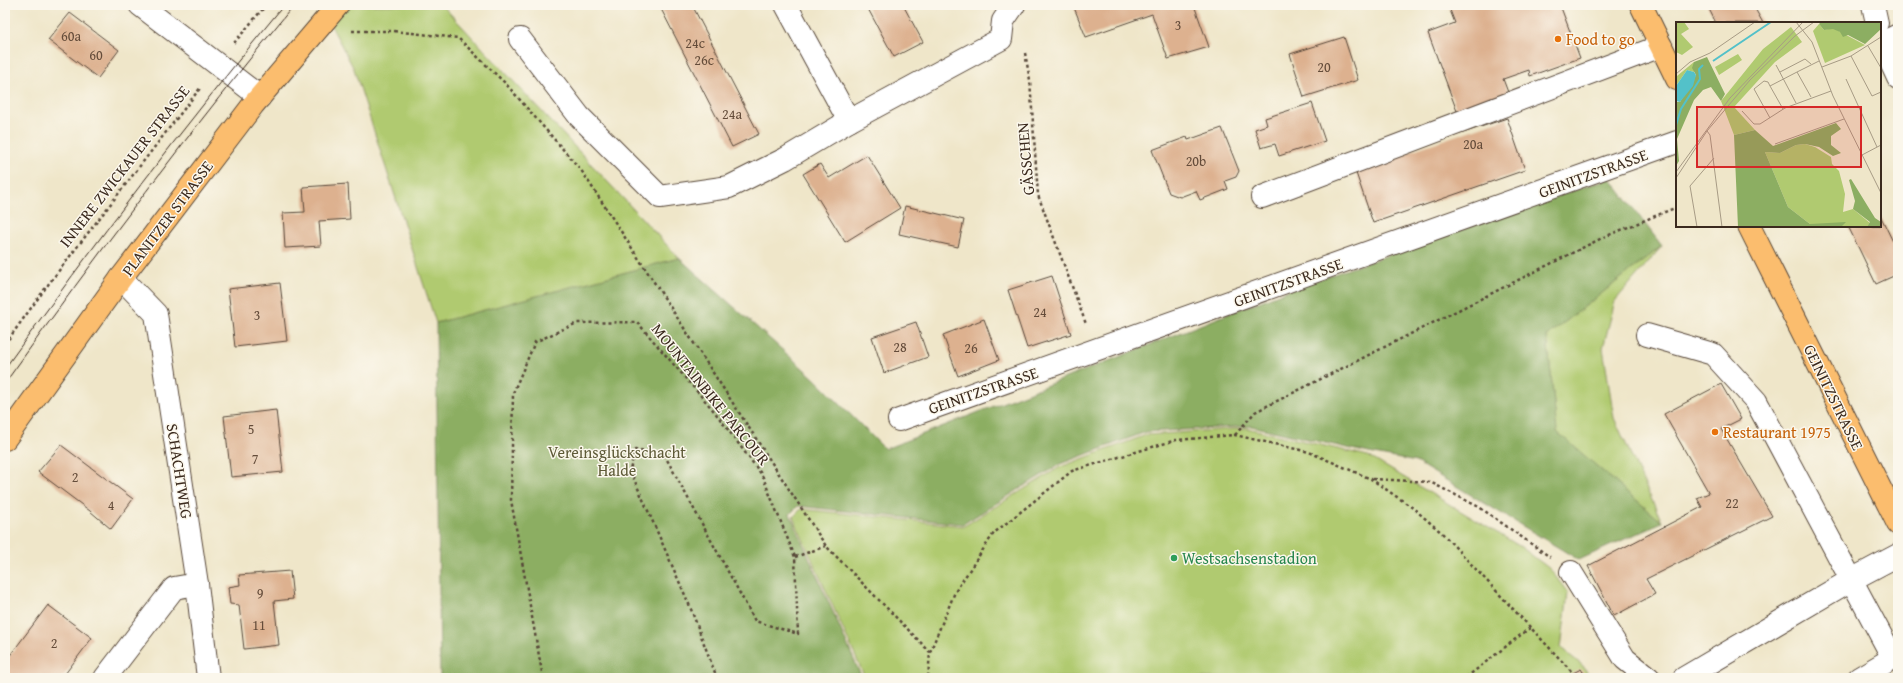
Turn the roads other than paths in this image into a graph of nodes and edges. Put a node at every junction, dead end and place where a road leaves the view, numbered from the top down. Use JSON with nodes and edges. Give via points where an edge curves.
{"nodes":[{"id":1,"x":140,"y":5,"type":"edge"},
{"id":2,"x":338,"y":5,"type":"edge"},
{"id":3,"x":786,"y":5,"type":"edge"},
{"id":4,"x":1641,"y":5,"type":"edge"},
{"id":5,"x":1873,"y":5,"type":"edge"},
{"id":6,"x":1004,"y":10,"type":"edge"},
{"id":7,"x":1878,"y":22,"type":"edge"},
{"id":8,"x":1883,"y":37,"type":"edge"},
{"id":9,"x":520,"y":39,"type":"dead end"},
{"id":10,"x":1661,"y":46,"type":"junction"},
{"id":11,"x":1676,"y":77,"type":"edge"},
{"id":12,"x":1898,"y":78,"type":"edge"},
{"id":13,"x":260,"y":97,"type":"junction"},
{"id":14,"x":850,"y":121,"type":"junction"},
{"id":15,"x":1676,"y":142,"type":"edge"},
{"id":16,"x":1262,"y":197,"type":"dead end"},
{"id":17,"x":1750,"y":227,"type":"edge"},
{"id":18,"x":121,"y":278,"type":"junction"},
{"id":19,"x":1646,"y":335,"type":"dead end"},
{"id":20,"x":899,"y":420,"type":"dead end"},
{"id":21,"x":5,"y":439,"type":"edge"},
{"id":22,"x":1898,"y":524,"type":"edge"},
{"id":23,"x":1898,"y":555,"type":"edge"},
{"id":24,"x":1571,"y":572,"type":"road end"},
{"id":25,"x":1851,"y":580,"type":"junction"},
{"id":26,"x":197,"y":584,"type":"junction"},
{"id":27,"x":105,"y":678,"type":"edge"},
{"id":28,"x":208,"y":678,"type":"edge"},
{"id":29,"x":1649,"y":678,"type":"edge"},
{"id":30,"x":1684,"y":678,"type":"edge"},
{"id":31,"x":1859,"y":678,"type":"edge"}],
"edges":[{"from":1,"to":13,"type":"street"},
{"from":2,"to":13,"type":"main road","name":"PLANITZER STRASSE"},
{"from":3,"to":14,"type":"street"},
{"from":4,"to":10,"type":"main road"},
{"from":5,"to":7,"type":"street"},
{"from":6,"to":14,"type":"street","via":[[1001,39]]},
{"from":8,"to":12,"type":"street"},
{"from":9,"to":14,"type":"street","via":[[579,116],[660,197],[729,187],[785,159]]},
{"from":10,"to":11,"type":"main road"},
{"from":10,"to":16,"type":"street"},
{"from":13,"to":18,"type":"main road","name":"PLANITZER STRASSE"},
{"from":15,"to":20,"type":"street","name":"GEINITZSTRASSE"},
{"from":17,"to":22,"type":"main road","name":"GEINITZSTRASSE"},
{"from":18,"to":21,"type":"main road","name":"PLANITZER STRASSE"},
{"from":18,"to":26,"type":"street","name":"SCHACHTWEG","via":[[156,314]]},
{"from":19,"to":25,"type":"street","via":[[1713,354],[1756,401]]},
{"from":23,"to":25,"type":"street"},
{"from":24,"to":29,"type":"street","via":[[1625,659]]},
{"from":25,"to":30,"type":"street"},
{"from":25,"to":31,"type":"street","via":[[1893,658]]},
{"from":26,"to":27,"type":"street","via":[[174,588]]},
{"from":26,"to":28,"type":"street","name":"SCHACHTWEG"}]}
